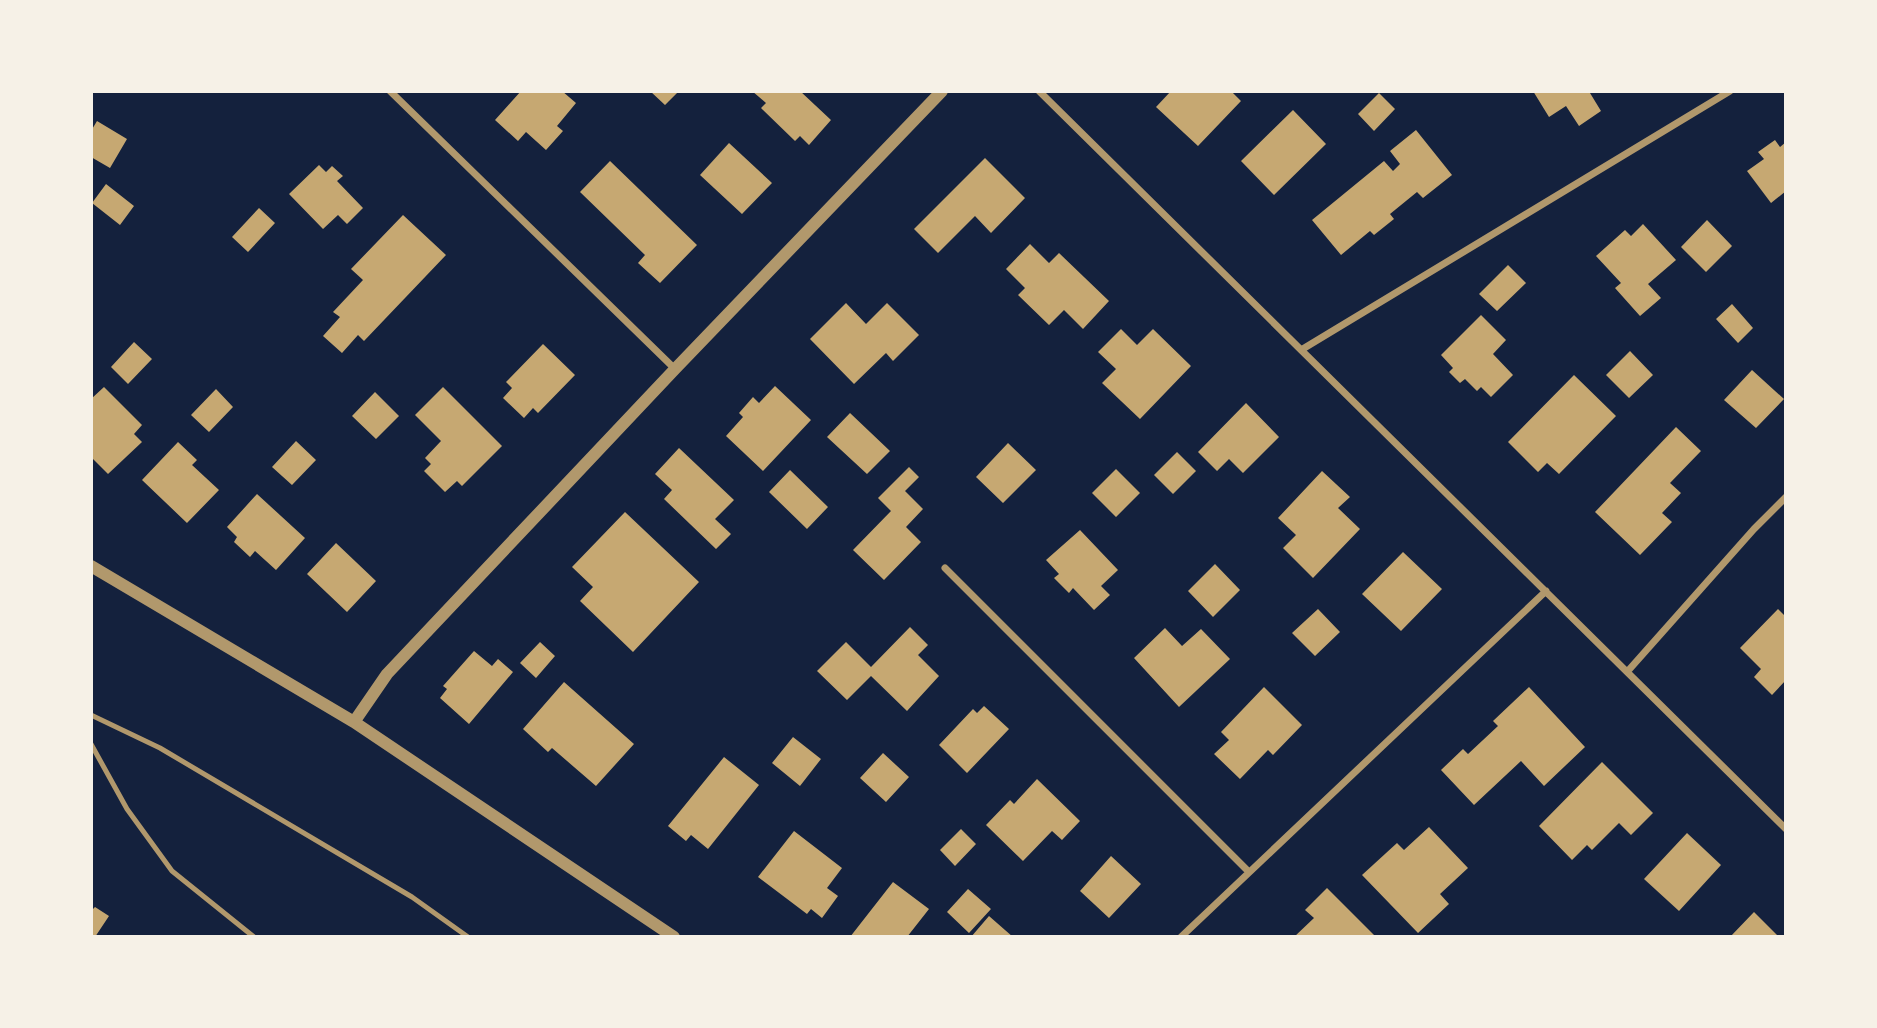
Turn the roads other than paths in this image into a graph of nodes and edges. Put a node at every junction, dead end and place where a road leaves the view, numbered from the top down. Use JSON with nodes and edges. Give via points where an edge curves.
{"nodes":[{"id":1,"x":390,"y":91,"type":"edge"},
{"id":2,"x":942,"y":91,"type":"edge"},
{"id":3,"x":1039,"y":91,"type":"edge"},
{"id":4,"x":1730,"y":91,"type":"edge"},
{"id":5,"x":1301,"y":350,"type":"junction"},
{"id":6,"x":675,"y":369,"type":"junction"},
{"id":7,"x":1786,"y":497,"type":"edge"},
{"id":8,"x":91,"y":566,"type":"edge"},
{"id":9,"x":946,"y":568,"type":"dead end"},
{"id":10,"x":1546,"y":591,"type":"junction"},
{"id":11,"x":1627,"y":672,"type":"junction"},
{"id":12,"x":91,"y":715,"type":"edge"},
{"id":13,"x":354,"y":722,"type":"junction"},
{"id":14,"x":91,"y":744,"type":"edge"},
{"id":15,"x":1786,"y":829,"type":"edge"},
{"id":16,"x":1249,"y":872,"type":"junction"},
{"id":17,"x":254,"y":937,"type":"edge"},
{"id":18,"x":468,"y":937,"type":"edge"},
{"id":19,"x":674,"y":937,"type":"edge"},
{"id":20,"x":1181,"y":937,"type":"edge"}],
"edges":[{"from":1,"to":6,"type":"street"},
{"from":2,"to":6,"type":"street"},
{"from":3,"to":5,"type":"street"},
{"from":4,"to":5,"type":"street"},
{"from":5,"to":10,"type":"street"},
{"from":6,"to":13,"type":"street","via":[[387,674]]},
{"from":7,"to":11,"type":"street"},
{"from":8,"to":13,"type":"street"},
{"from":9,"to":16,"type":"street"},
{"from":10,"to":11,"type":"street"},
{"from":10,"to":16,"type":"street"},
{"from":11,"to":15,"type":"street"},
{"from":12,"to":18,"type":"lane","via":[[160,748],[412,897]]},
{"from":13,"to":19,"type":"street"},
{"from":14,"to":17,"type":"lane","via":[[127,809],[172,871]]},
{"from":16,"to":20,"type":"street"}]}
